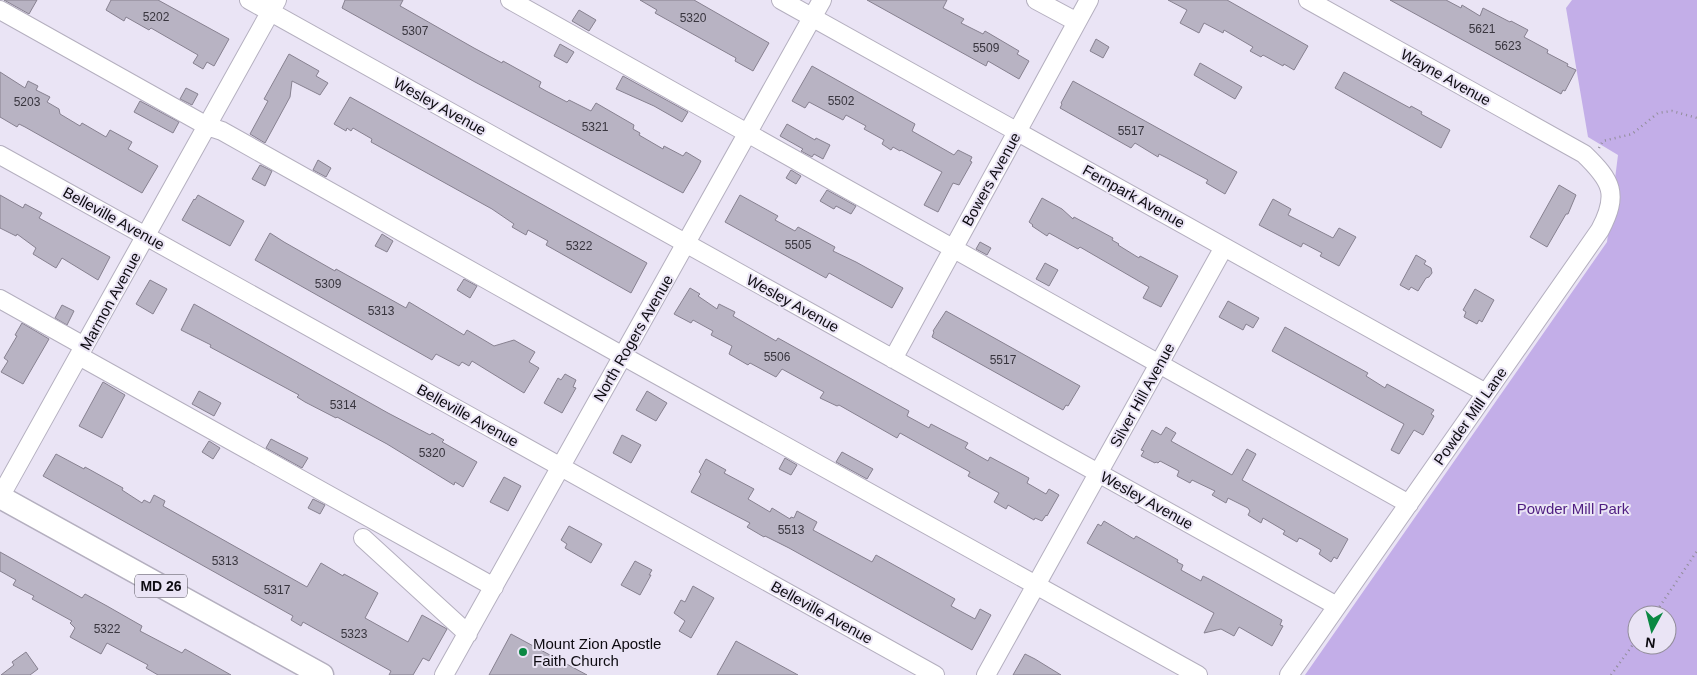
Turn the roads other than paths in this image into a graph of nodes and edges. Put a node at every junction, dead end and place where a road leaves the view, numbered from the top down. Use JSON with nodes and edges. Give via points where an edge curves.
{"nodes":[{"id":1,"x":249,"y":0,"type":"edge"},
{"id":2,"x":510,"y":0,"type":"edge"},
{"id":3,"x":781,"y":0,"type":"edge"},
{"id":4,"x":822,"y":0,"type":"edge"},
{"id":5,"x":1036,"y":0,"type":"edge"},
{"id":6,"x":1089,"y":0,"type":"edge"},
{"id":7,"x":1308,"y":0,"type":"edge"},
{"id":8,"x":274,"y":6,"type":"edge"},
{"id":9,"x":0,"y":10,"type":"edge"},
{"id":10,"x":813,"y":17,"type":"junction"},
{"id":11,"x":1077,"y":22,"type":"junction"},
{"id":12,"x":207,"y":126,"type":"junction"},
{"id":13,"x":1017,"y":132,"type":"junction"},
{"id":14,"x":748,"y":133,"type":"junction"},
{"id":15,"x":0,"y":155,"type":"edge"},
{"id":16,"x":1589,"y":159,"type":"joint"},
{"id":17,"x":146,"y":236,"type":"junction"},
{"id":18,"x":687,"y":244,"type":"junction"},
{"id":19,"x":1224,"y":247,"type":"junction"},
{"id":20,"x":953,"y":248,"type":"junction"},
{"id":21,"x":0,"y":299,"type":"edge"},
{"id":22,"x":82,"y":351,"type":"junction"},
{"id":23,"x":623,"y":356,"type":"junction"},
{"id":24,"x":893,"y":359,"type":"junction"},
{"id":25,"x":1159,"y":364,"type":"junction"},
{"id":26,"x":1486,"y":393,"type":"junction"},
{"id":27,"x":560,"y":466,"type":"junction"},
{"id":28,"x":1098,"y":473,"type":"junction"},
{"id":29,"x":0,"y":497,"type":"edge"},
{"id":30,"x":1409,"y":504,"type":"junction"},
{"id":31,"x":362,"y":538,"type":"dead end"},
{"id":32,"x":1036,"y":585,"type":"junction"},
{"id":33,"x":494,"y":587,"type":"junction"},
{"id":34,"x":1337,"y":606,"type":"junction"},
{"id":35,"x":468,"y":634,"type":"junction"},
{"id":36,"x":322,"y":675,"type":"edge"},
{"id":37,"x":444,"y":675,"type":"edge"},
{"id":38,"x":935,"y":675,"type":"edge"},
{"id":39,"x":986,"y":675,"type":"edge"},
{"id":40,"x":1198,"y":675,"type":"edge"},
{"id":41,"x":1289,"y":675,"type":"edge"}],
"edges":[{"from":1,"to":8,"type":"street","name":"Wesley Avenue"},
{"from":2,"to":14,"type":"street"},
{"from":3,"to":10,"type":"street","name":"Fernpark Avenue"},
{"from":4,"to":10,"type":"street","name":"North Rogers Avenue"},
{"from":5,"to":11,"type":"street"},
{"from":6,"to":11,"type":"street","name":"Bowers Avenue"},
{"from":7,"to":16,"type":"street","name":"Wayne Avenue"},
{"from":8,"to":12,"type":"street","name":"Marmon Avenue"},
{"from":8,"to":18,"type":"street","name":"Wesley Avenue"},
{"from":9,"to":12,"type":"street"},
{"from":10,"to":13,"type":"street","name":"Fernpark Avenue"},
{"from":10,"to":14,"type":"street","name":"North Rogers Avenue"},
{"from":11,"to":13,"type":"street","name":"Bowers Avenue"},
{"from":12,"to":17,"type":"street","name":"Marmon Avenue"},
{"from":12,"to":23,"type":"street","via":[[222,130]]},
{"from":13,"to":19,"type":"street","name":"Fernpark Avenue"},
{"from":13,"to":20,"type":"street","name":"Bowers Avenue"},
{"from":14,"to":18,"type":"street","name":"North Rogers Avenue"},
{"from":14,"to":20,"type":"street"},
{"from":15,"to":17,"type":"street","name":"Belleville Avenue"},
{"from":16,"to":26,"type":"street","name":"Powder Mill Lane","via":[[1610,186],[1608,215]]},
{"from":17,"to":22,"type":"street","name":"Marmon Avenue"},
{"from":17,"to":27,"type":"street","name":"Belleville Avenue"},
{"from":18,"to":23,"type":"street","name":"North Rogers Avenue"},
{"from":18,"to":24,"type":"street","name":"Wesley Avenue"},
{"from":19,"to":25,"type":"street","name":"Silver Hill Avenue"},
{"from":19,"to":26,"type":"street","name":"Fernpark Avenue"},
{"from":20,"to":24,"type":"street","name":"Bowers Avenue"},
{"from":20,"to":25,"type":"street"},
{"from":21,"to":22,"type":"street"},
{"from":22,"to":29,"type":"street","name":"Marmon Avenue"},
{"from":22,"to":33,"type":"street"},
{"from":23,"to":27,"type":"street","name":"North Rogers Avenue"},
{"from":23,"to":32,"type":"street"},
{"from":24,"to":28,"type":"street","name":"Wesley Avenue"},
{"from":25,"to":28,"type":"street","name":"Silver Hill Avenue"},
{"from":25,"to":30,"type":"street"},
{"from":26,"to":30,"type":"street","name":"Powder Mill Lane"},
{"from":27,"to":33,"type":"street","name":"North Rogers Avenue"},
{"from":27,"to":38,"type":"street","name":"Belleville Avenue"},
{"from":28,"to":32,"type":"street","name":"Silver Hill Avenue"},
{"from":28,"to":34,"type":"street","name":"Wesley Avenue"},
{"from":29,"to":36,"type":"main road","number":"MD 26"},
{"from":30,"to":34,"type":"street","name":"Powder Mill Lane"},
{"from":31,"to":35,"type":"street"},
{"from":32,"to":39,"type":"street","name":"Silver Hill Avenue"},
{"from":32,"to":40,"type":"street"},
{"from":33,"to":35,"type":"street","name":"North Rogers Avenue"},
{"from":34,"to":41,"type":"street","name":"Powder Mill Lane"},
{"from":35,"to":37,"type":"street","name":"North Rogers Avenue"}]}
